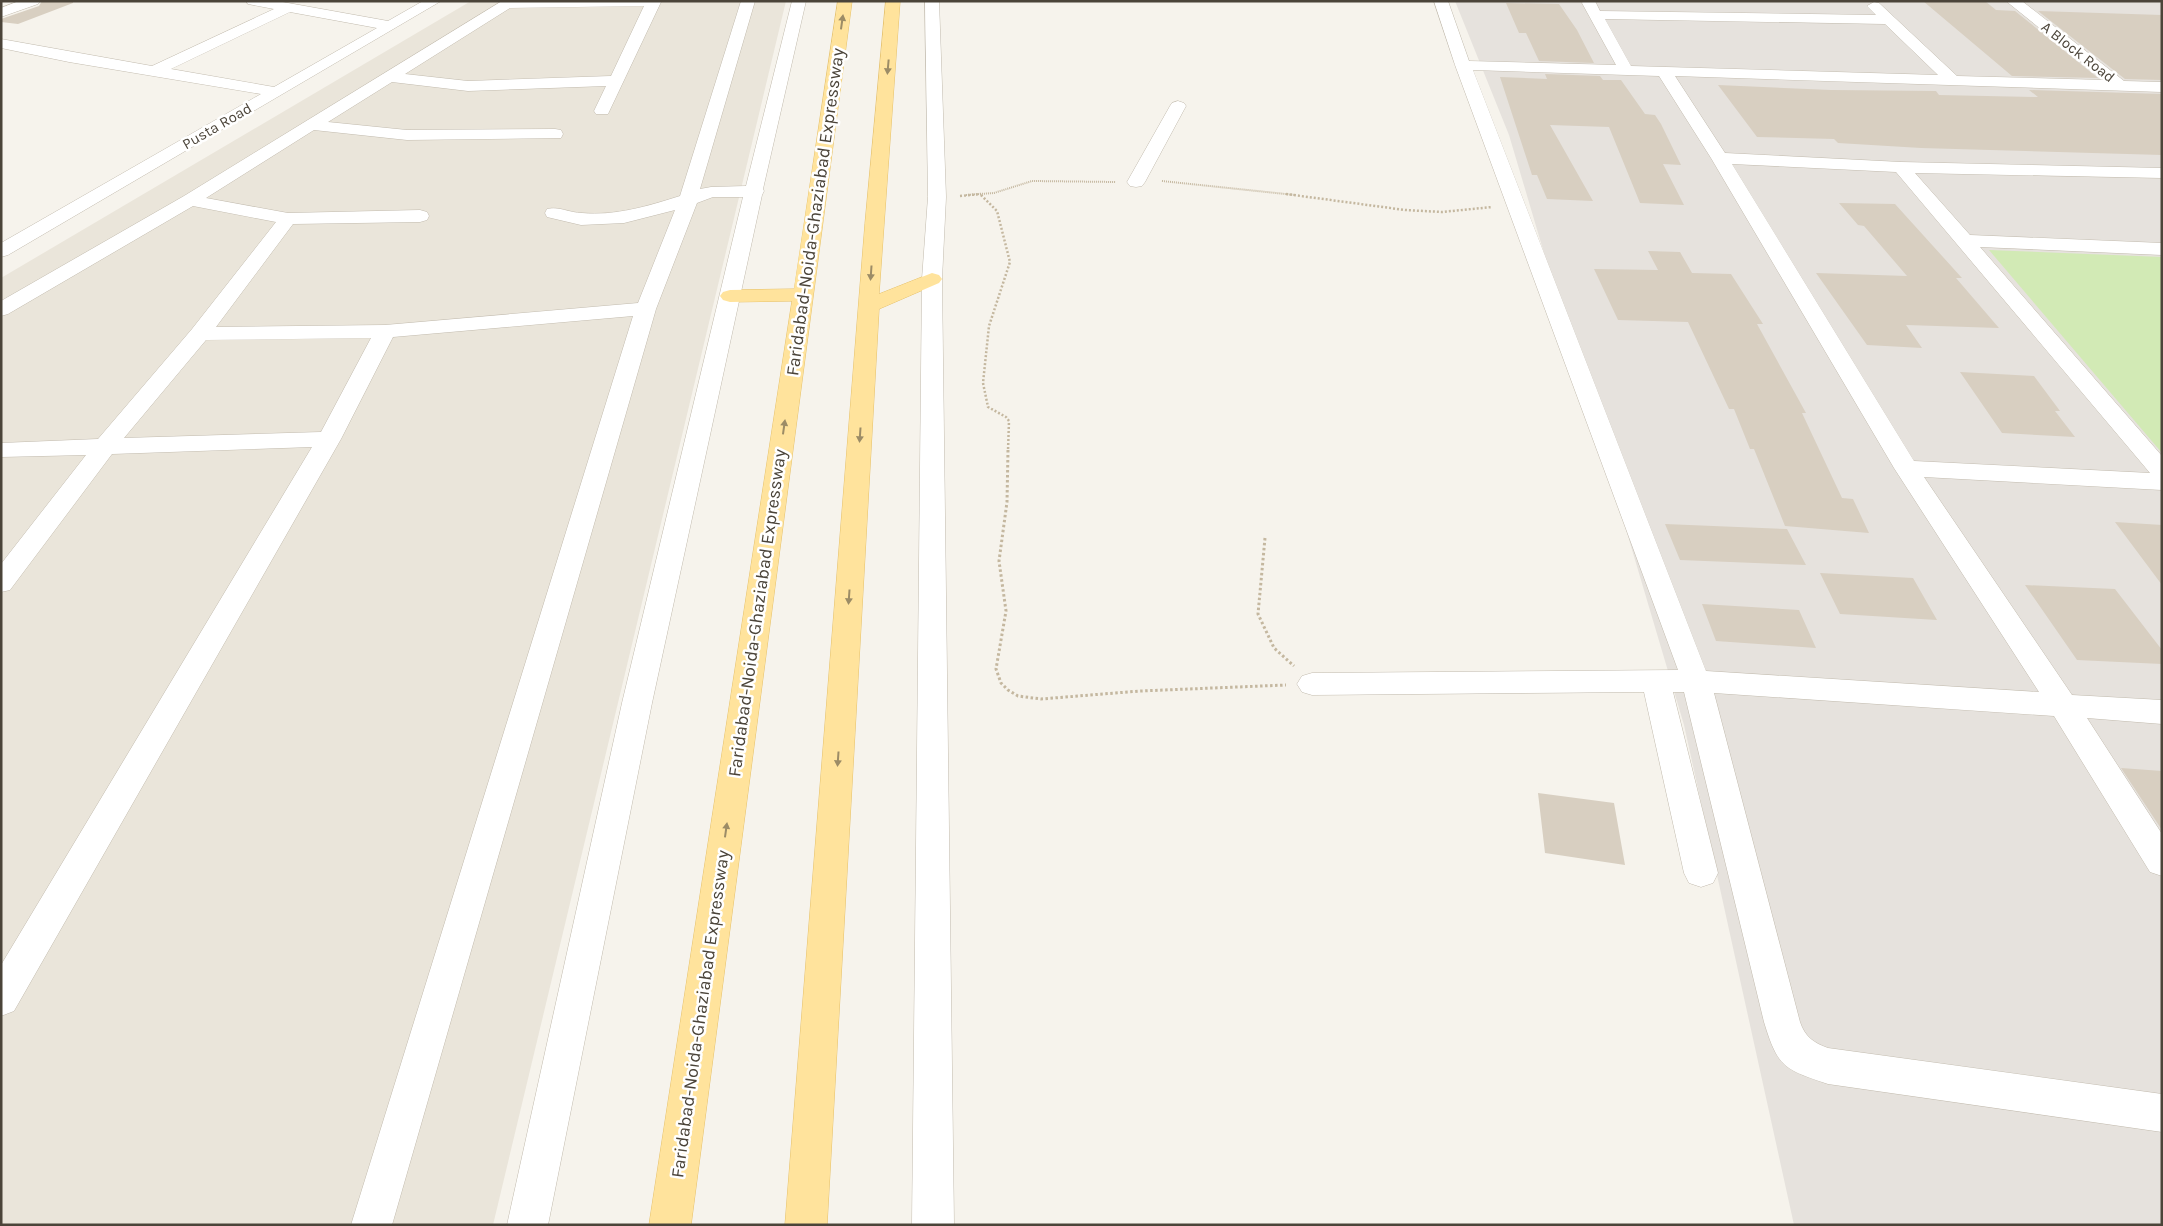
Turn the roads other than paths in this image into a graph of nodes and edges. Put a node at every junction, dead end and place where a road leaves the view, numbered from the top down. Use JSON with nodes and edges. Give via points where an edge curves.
{"nodes":[{"id":1,"x":33,"y":1,"type":"edge"},
{"id":2,"x":253,"y":1,"type":"edge"},
{"id":3,"x":434,"y":1,"type":"edge"},
{"id":4,"x":748,"y":1,"type":"edge"},
{"id":5,"x":799,"y":1,"type":"edge"},
{"id":6,"x":845,"y":1,"type":"edge"},
{"id":7,"x":893,"y":1,"type":"edge"},
{"id":8,"x":932,"y":1,"type":"edge"},
{"id":9,"x":1441,"y":1,"type":"edge"},
{"id":10,"x":1588,"y":1,"type":"edge"},
{"id":11,"x":1730,"y":1,"type":"edge"},
{"id":12,"x":1869,"y":1,"type":"edge"},
{"id":13,"x":2013,"y":1,"type":"edge"},
{"id":14,"x":654,"y":2,"type":"edge"},
{"id":15,"x":510,"y":3,"type":"edge"},
{"id":16,"x":287,"y":8,"type":"junction"},
{"id":17,"x":1,"y":13,"type":"edge"},
{"id":18,"x":1596,"y":16,"type":"junction"},
{"id":19,"x":1742,"y":18,"type":"junction"},
{"id":20,"x":1888,"y":20,"type":"junction"},
{"id":21,"x":390,"y":26,"type":"junction"},
{"id":22,"x":1,"y":43,"type":"edge"},
{"id":23,"x":1463,"y":65,"type":"junction"},
{"id":24,"x":1626,"y":70,"type":"junction"},
{"id":25,"x":155,"y":71,"type":"junction"},
{"id":26,"x":1664,"y":71,"type":"junction"},
{"id":27,"x":389,"y":77,"type":"junction"},
{"id":28,"x":1953,"y":80,"type":"junction"},
{"id":29,"x":616,"y":82,"type":"junction"},
{"id":30,"x":2119,"y":85,"type":"junction"},
{"id":31,"x":2162,"y":86,"type":"edge"},
{"id":32,"x":277,"y":92,"type":"junction"},
{"id":33,"x":1178,"y":106,"type":"dead end"},
{"id":34,"x":602,"y":111,"type":"dead end"},
{"id":35,"x":312,"y":125,"type":"junction"},
{"id":36,"x":555,"y":134,"type":"dead end"},
{"id":37,"x":1720,"y":158,"type":"junction"},
{"id":38,"x":1901,"y":167,"type":"junction"},
{"id":39,"x":2162,"y":173,"type":"edge"},
{"id":40,"x":1136,"y":182,"type":"road end"},
{"id":41,"x":755,"y":190,"type":"junction"},
{"id":42,"x":190,"y":200,"type":"junction"},
{"id":43,"x":688,"y":201,"type":"junction"},
{"id":44,"x":554,"y":213,"type":"dead end"},
{"id":45,"x":420,"y":216,"type":"dead end"},
{"id":46,"x":288,"y":219,"type":"junction"},
{"id":47,"x":1964,"y":241,"type":"junction"},
{"id":48,"x":2162,"y":249,"type":"edge"},
{"id":49,"x":1,"y":251,"type":"edge"},
{"id":50,"x":932,"y":279,"type":"junction"},
{"id":51,"x":803,"y":295,"type":"junction"},
{"id":52,"x":730,"y":296,"type":"junction"},
{"id":53,"x":869,"y":306,"type":"junction"},
{"id":54,"x":646,"y":309,"type":"junction"},
{"id":55,"x":1,"y":310,"type":"edge"},
{"id":56,"x":385,"y":331,"type":"junction"},
{"id":57,"x":200,"y":334,"type":"junction"},
{"id":58,"x":329,"y":439,"type":"junction"},
{"id":59,"x":105,"y":446,"type":"junction"},
{"id":60,"x":1,"y":450,"type":"edge"},
{"id":61,"x":1906,"y":468,"type":"junction"},
{"id":62,"x":2162,"y":472,"type":"edge"},
{"id":63,"x":2162,"y":482,"type":"edge"},
{"id":64,"x":1,"y":583,"type":"edge"},
{"id":65,"x":1656,"y":681,"type":"junction"},
{"id":66,"x":1696,"y":681,"type":"junction"},
{"id":67,"x":1312,"y":684,"type":"road end"},
{"id":68,"x":2064,"y":706,"type":"junction"},
{"id":69,"x":2162,"y":712,"type":"edge"},
{"id":70,"x":2162,"y":862,"type":"edge"},
{"id":71,"x":1701,"y":873,"type":"dead end"},
{"id":72,"x":12,"y":963,"type":"edge"},
{"id":73,"x":1,"y":999,"type":"edge"},
{"id":74,"x":2162,"y":1113,"type":"edge"},
{"id":75,"x":371,"y":1225,"type":"edge"},
{"id":76,"x":527,"y":1225,"type":"edge"},
{"id":77,"x":670,"y":1225,"type":"edge"},
{"id":78,"x":806,"y":1225,"type":"edge"},
{"id":79,"x":933,"y":1225,"type":"edge"}],
"edges":[{"from":1,"to":17,"type":"street"},
{"from":2,"to":16,"type":"street"},
{"from":3,"to":21,"type":"street","name":"Pusta Road"},
{"from":4,"to":43,"type":"street"},
{"from":5,"to":41,"type":"street"},
{"from":51,"to":6,"type":"main road","name":"Faridabad-Noida-Ghaziabad Expressway","one_way":true},
{"from":7,"to":53,"type":"main road","one_way":true},
{"from":8,"to":50,"type":"street","via":[[937,197]]},
{"from":9,"to":23,"type":"street"},
{"from":10,"to":18,"type":"street"},
{"from":11,"to":19,"type":"street"},
{"from":12,"to":20,"type":"street"},
{"from":13,"to":30,"type":"street","name":"A Block Road"},
{"from":14,"to":15,"type":"street"},
{"from":14,"to":29,"type":"street"},
{"from":15,"to":27,"type":"street"},
{"from":16,"to":21,"type":"street"},
{"from":16,"to":25,"type":"street"},
{"from":18,"to":19,"type":"street"},
{"from":18,"to":24,"type":"street"},
{"from":19,"to":20,"type":"street"},
{"from":20,"to":28,"type":"street"},
{"from":21,"to":32,"type":"street","name":"Pusta Road"},
{"from":22,"to":25,"type":"street"},
{"from":23,"to":24,"type":"street"},
{"from":23,"to":66,"type":"street"},
{"from":24,"to":26,"type":"street"},
{"from":25,"to":32,"type":"street"},
{"from":26,"to":28,"type":"street"},
{"from":26,"to":37,"type":"street"},
{"from":27,"to":29,"type":"street","via":[[468,86]]},
{"from":27,"to":35,"type":"street"},
{"from":28,"to":30,"type":"street"},
{"from":29,"to":34,"type":"street"},
{"from":30,"to":31,"type":"street"},
{"from":32,"to":49,"type":"street","name":"Pusta Road"},
{"from":33,"to":40,"type":"street"},
{"from":35,"to":36,"type":"street","via":[[407,135]]},
{"from":35,"to":42,"type":"street"},
{"from":37,"to":38,"type":"street"},
{"from":37,"to":61,"type":"street"},
{"from":38,"to":39,"type":"street"},
{"from":38,"to":47,"type":"street"},
{"from":41,"to":43,"type":"street","via":[[711,192]]},
{"from":41,"to":52,"type":"street"},
{"from":42,"to":46,"type":"street"},
{"from":42,"to":55,"type":"street"},
{"from":43,"to":44,"type":"street","via":[[624,217],[581,218]]},
{"from":43,"to":54,"type":"street"},
{"from":45,"to":46,"type":"street"},
{"from":46,"to":57,"type":"street"},
{"from":47,"to":48,"type":"street"},
{"from":47,"to":62,"type":"street"},
{"from":50,"to":53,"type":"main road"},
{"from":50,"to":79,"type":"street"},
{"from":51,"to":52,"type":"main road"},
{"from":77,"to":51,"type":"main road","name":"Faridabad-Noida-Ghaziabad Expressway","one_way":true},
{"from":52,"to":76,"type":"street","via":[[637,703]]},
{"from":53,"to":78,"type":"main road","one_way":true},
{"from":54,"to":56,"type":"street"},
{"from":54,"to":75,"type":"street"},
{"from":56,"to":57,"type":"street"},
{"from":56,"to":58,"type":"street"},
{"from":57,"to":59,"type":"street"},
{"from":58,"to":59,"type":"street"},
{"from":58,"to":72,"type":"street"},
{"from":59,"to":60,"type":"street"},
{"from":59,"to":64,"type":"street"},
{"from":61,"to":63,"type":"street"},
{"from":61,"to":68,"type":"street"},
{"from":65,"to":66,"type":"street"},
{"from":65,"to":67,"type":"street"},
{"from":65,"to":71,"type":"street"},
{"from":66,"to":68,"type":"street"},
{"from":66,"to":74,"type":"street","via":[[1782,1022],[1788,1041],[1802,1057],[1828,1066]]},
{"from":68,"to":69,"type":"street"},
{"from":68,"to":70,"type":"street"},
{"from":72,"to":73,"type":"street"}]}
